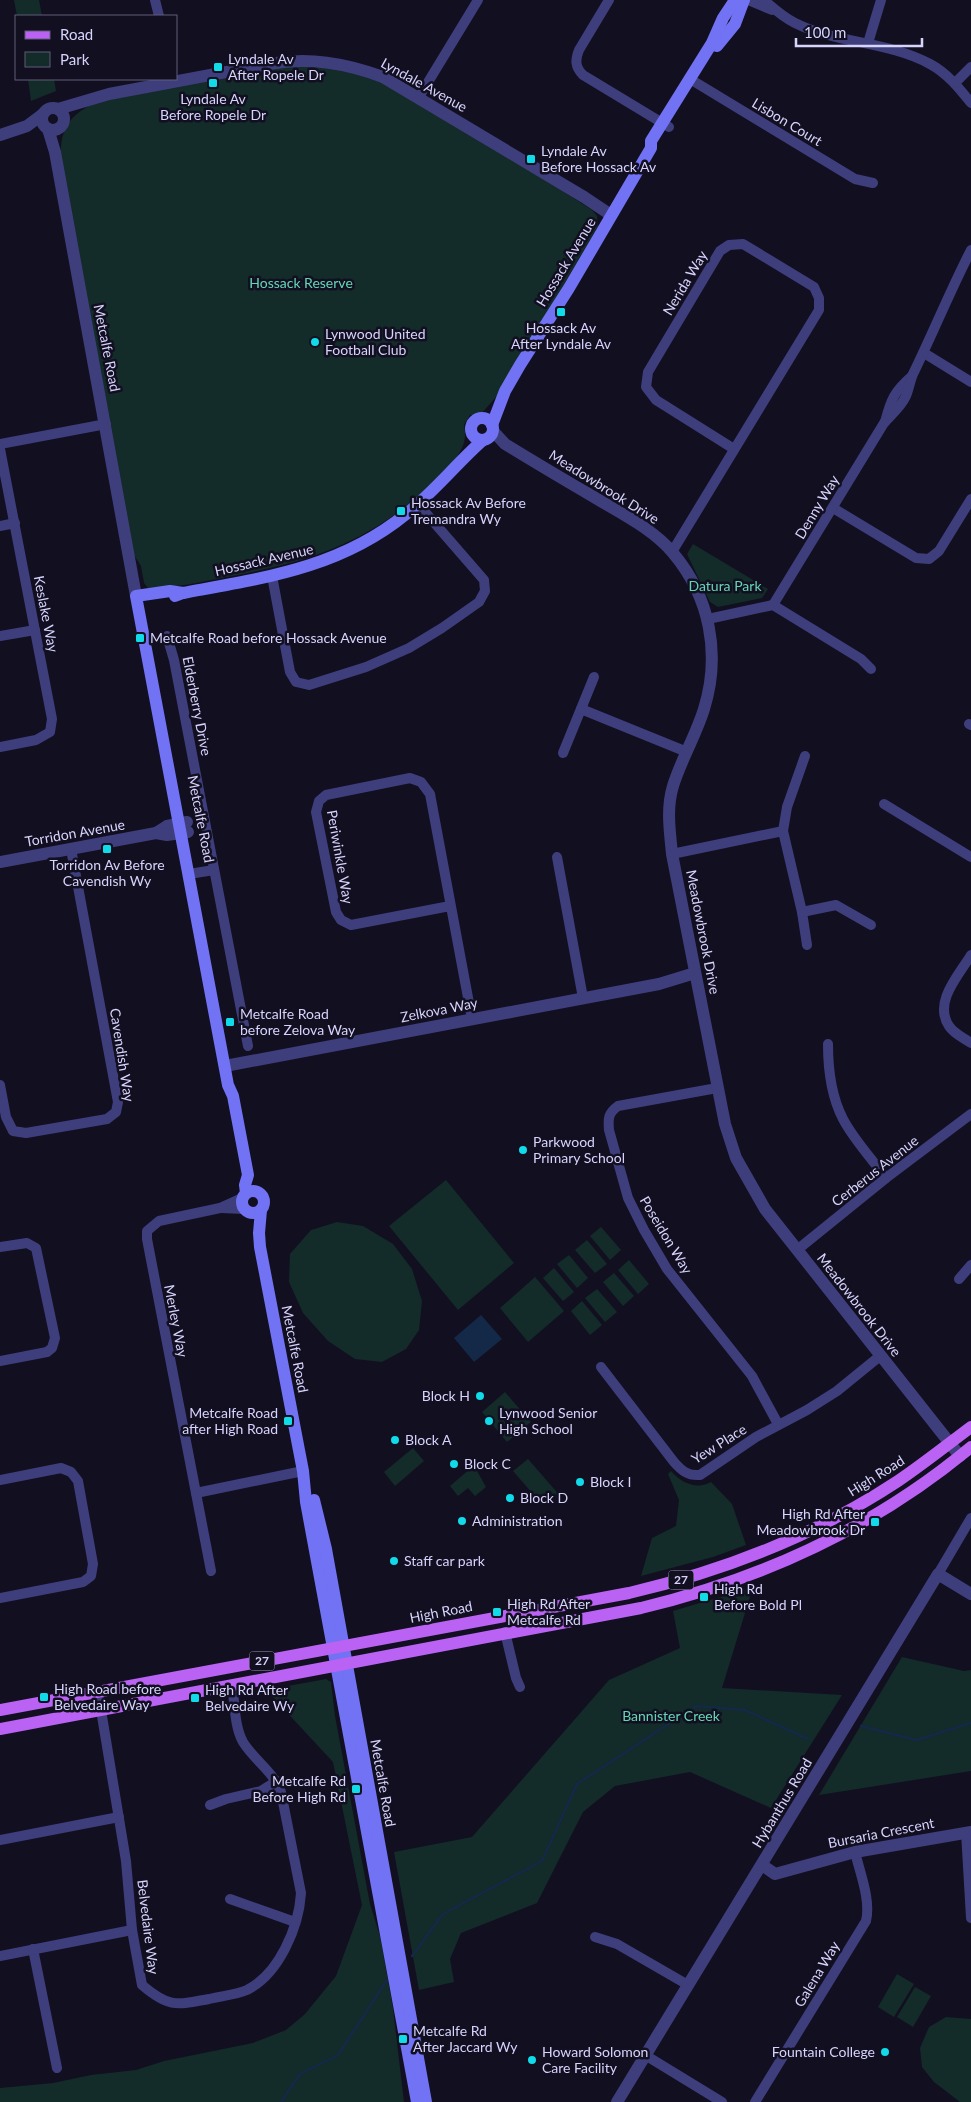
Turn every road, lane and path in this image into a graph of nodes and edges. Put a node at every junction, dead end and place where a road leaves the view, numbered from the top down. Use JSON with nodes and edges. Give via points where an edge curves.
{"nodes":[{"id":1,"x":155,"y":0,"type":"edge"},
{"id":2,"x":478,"y":0,"type":"edge"},
{"id":3,"x":609,"y":0,"type":"edge"},
{"id":4,"x":735,"y":0,"type":"edge"},
{"id":5,"x":746,"y":0,"type":"edge"},
{"id":6,"x":764,"y":0,"type":"edge"},
{"id":7,"x":881,"y":0,"type":"edge"},
{"id":8,"x":777,"y":12,"type":"junction"},
{"id":9,"x":158,"y":15,"type":"edge"},
{"id":10,"x":868,"y":43,"type":"junction"},
{"id":11,"x":971,"y":67,"type":"edge"},
{"id":12,"x":178,"y":79,"type":"edge"},
{"id":13,"x":172,"y":80,"type":"edge"},
{"id":14,"x":693,"y":81,"type":"junction"},
{"id":15,"x":955,"y":83,"type":"junction"},
{"id":16,"x":419,"y":97,"type":"junction"},
{"id":17,"x":83,"y":102,"type":"junction"},
{"id":18,"x":971,"y":103,"type":"edge"},
{"id":19,"x":52,"y":124,"type":"junction"},
{"id":20,"x":666,"y":125,"type":"junction"},
{"id":21,"x":0,"y":135,"type":"edge"},
{"id":22,"x":873,"y":183,"type":"dead end"},
{"id":23,"x":611,"y":215,"type":"junction"},
{"id":24,"x":971,"y":252,"type":"edge"},
{"id":25,"x":924,"y":353,"type":"junction"},
{"id":26,"x":971,"y":382,"type":"edge"},
{"id":27,"x":106,"y":424,"type":"junction"},
{"id":28,"x":485,"y":431,"type":"junction"},
{"id":29,"x":0,"y":444,"type":"edge"},
{"id":30,"x":734,"y":449,"type":"junction"},
{"id":31,"x":0,"y":450,"type":"edge"},
{"id":32,"x":971,"y":499,"type":"edge"},
{"id":33,"x":418,"y":504,"type":"junction"},
{"id":34,"x":833,"y":508,"type":"junction"},
{"id":35,"x":15,"y":523,"type":"junction"},
{"id":36,"x":0,"y":526,"type":"edge"},
{"id":37,"x":672,"y":552,"type":"junction"},
{"id":38,"x":272,"y":576,"type":"junction"},
{"id":39,"x":140,"y":600,"type":"junction"},
{"id":40,"x":773,"y":605,"type":"junction"},
{"id":41,"x":708,"y":619,"type":"junction"},
{"id":42,"x":35,"y":630,"type":"junction"},
{"id":43,"x":0,"y":636,"type":"edge"},
{"id":44,"x":167,"y":636,"type":"dead end"},
{"id":45,"x":871,"y":669,"type":"dead end"},
{"id":46,"x":594,"y":677,"type":"dead end"},
{"id":47,"x":580,"y":709,"type":"junction"},
{"id":48,"x":0,"y":747,"type":"edge"},
{"id":49,"x":686,"y":752,"type":"junction"},
{"id":50,"x":563,"y":753,"type":"dead end"},
{"id":51,"x":805,"y":756,"type":"dead end"},
{"id":52,"x":884,"y":804,"type":"dead end"},
{"id":53,"x":184,"y":828,"type":"junction"},
{"id":54,"x":783,"y":831,"type":"junction"},
{"id":55,"x":71,"y":849,"type":"junction"},
{"id":56,"x":672,"y":854,"type":"junction"},
{"id":57,"x":557,"y":857,"type":"dead end"},
{"id":58,"x":971,"y":857,"type":"edge"},
{"id":59,"x":0,"y":862,"type":"edge"},
{"id":60,"x":214,"y":870,"type":"junction"},
{"id":61,"x":192,"y":873,"type":"junction"},
{"id":62,"x":450,"y":906,"type":"junction"},
{"id":63,"x":802,"y":912,"type":"junction"},
{"id":64,"x":871,"y":926,"type":"dead end"},
{"id":65,"x":806,"y":945,"type":"dead end"},
{"id":66,"x":971,"y":954,"type":"edge"},
{"id":67,"x":696,"y":977,"type":"junction"},
{"id":68,"x":583,"y":998,"type":"junction"},
{"id":69,"x":472,"y":1019,"type":"junction"},
{"id":70,"x":971,"y":1043,"type":"edge"},
{"id":71,"x":828,"y":1044,"type":"dead end"},
{"id":72,"x":248,"y":1046,"type":"dead end"},
{"id":73,"x":229,"y":1065,"type":"junction"},
{"id":74,"x":0,"y":1085,"type":"edge"},
{"id":75,"x":717,"y":1088,"type":"junction"},
{"id":76,"x":970,"y":1117,"type":"edge"},
{"id":77,"x":886,"y":1178,"type":"junction"},
{"id":78,"x":247,"y":1201,"type":"junction"},
{"id":79,"x":261,"y":1210,"type":"junction"},
{"id":80,"x":258,"y":1233,"type":"junction"},
{"id":81,"x":0,"y":1247,"type":"edge"},
{"id":82,"x":797,"y":1250,"type":"junction"},
{"id":83,"x":971,"y":1265,"type":"edge"},
{"id":84,"x":959,"y":1279,"type":"dead end"},
{"id":85,"x":880,"y":1356,"type":"junction"},
{"id":86,"x":0,"y":1362,"type":"edge"},
{"id":87,"x":600,"y":1367,"type":"dead end"},
{"id":88,"x":778,"y":1424,"type":"junction"},
{"id":89,"x":971,"y":1427,"type":"edge"},
{"id":90,"x":950,"y":1443,"type":"junction"},
{"id":91,"x":971,"y":1447,"type":"edge"},
{"id":92,"x":960,"y":1456,"type":"junction"},
{"id":93,"x":303,"y":1471,"type":"junction"},
{"id":94,"x":0,"y":1480,"type":"edge"},
{"id":95,"x":196,"y":1493,"type":"junction"},
{"id":96,"x":971,"y":1518,"type":"edge"},
{"id":97,"x":211,"y":1571,"type":"dead end"},
{"id":98,"x":938,"y":1574,"type":"junction"},
{"id":99,"x":971,"y":1594,"type":"edge"},
{"id":100,"x":0,"y":1598,"type":"edge"},
{"id":101,"x":505,"y":1632,"type":"junction"},
{"id":102,"x":338,"y":1647,"type":"junction"},
{"id":103,"x":341,"y":1663,"type":"junction"},
{"id":104,"x":232,"y":1685,"type":"junction"},
{"id":105,"x":520,"y":1687,"type":"dead end"},
{"id":106,"x":98,"y":1692,"type":"junction"},
{"id":107,"x":0,"y":1710,"type":"edge"},
{"id":108,"x":101,"y":1711,"type":"junction"},
{"id":109,"x":0,"y":1729,"type":"edge"},
{"id":110,"x":277,"y":1781,"type":"junction"},
{"id":111,"x":210,"y":1805,"type":"dead end"},
{"id":112,"x":120,"y":1817,"type":"junction"},
{"id":113,"x":968,"y":1832,"type":"edge"},
{"id":114,"x":0,"y":1840,"type":"edge"},
{"id":115,"x":855,"y":1852,"type":"junction"},
{"id":116,"x":765,"y":1859,"type":"junction"},
{"id":117,"x":230,"y":1899,"type":"dead end"},
{"id":118,"x":971,"y":1918,"type":"edge"},
{"id":119,"x":295,"y":1922,"type":"junction"},
{"id":120,"x":132,"y":1930,"type":"junction"},
{"id":121,"x":595,"y":1937,"type":"dead end"},
{"id":122,"x":33,"y":1949,"type":"junction"},
{"id":123,"x":0,"y":1956,"type":"edge"},
{"id":124,"x":688,"y":1985,"type":"junction"},
{"id":125,"x":645,"y":2055,"type":"junction"},
{"id":126,"x":57,"y":2068,"type":"dead end"},
{"id":127,"x":417,"y":2102,"type":"edge"},
{"id":128,"x":426,"y":2102,"type":"edge"},
{"id":129,"x":617,"y":2102,"type":"edge"},
{"id":130,"x":722,"y":2102,"type":"edge"},
{"id":131,"x":755,"y":2102,"type":"edge"}],
"edges":[{"from":1,"to":9,"type":"street"},
{"from":2,"to":16,"type":"street"},
{"from":3,"to":20,"type":"street","via":[[579,50],[577,70]]},
{"from":4,"to":14,"type":"main road","name":"Hossack Avenue"},
{"from":5,"to":8,"type":"street"},
{"from":5,"to":14,"type":"main road","name":"Hossack Avenue","via":[[735,24],[723,36]]},
{"from":6,"to":8,"type":"street"},
{"from":7,"to":10,"type":"street"},
{"from":8,"to":10,"type":"street","via":[[820,32]]},
{"from":10,"to":15,"type":"street","via":[[909,54],[931,64]]},
{"from":11,"to":15,"type":"street"},
{"from":12,"to":16,"type":"street","name":"Lyndale Avenue","via":[[287,60],[326,61],[382,77]]},
{"from":13,"to":17,"type":"street","name":"Lyndale Avenue"},
{"from":14,"to":20,"type":"main road","name":"Hossack Avenue"},
{"from":14,"to":22,"type":"street","name":"Lisbon Court","via":[[855,179]]},
{"from":15,"to":18,"type":"street"},
{"from":16,"to":23,"type":"street","name":"Lyndale Avenue"},
{"from":17,"to":19,"type":"street","name":"Lyndale Avenue"},
{"from":17,"to":19,"type":"street","name":"Lyndale Avenue","via":[[58,109],[64,116]]},
{"from":19,"to":21,"type":"street","via":[[26,126]]},
{"from":19,"to":27,"type":"street","name":"Metcalfe Road"},
{"from":20,"to":23,"type":"main road","name":"Hossack Avenue","via":[[651,141],[651,148]]},
{"from":23,"to":28,"type":"main road","name":"Hossack Avenue","via":[[505,391]]},
{"from":24,"to":25,"type":"street","name":"Denny Way"},
{"from":25,"to":26,"type":"street"},
{"from":25,"to":34,"type":"street","name":"Denny Way","via":[[901,406],[884,423]]},
{"from":27,"to":29,"type":"street"},
{"from":27,"to":39,"type":"street","name":"Metcalfe Road"},
{"from":28,"to":33,"type":"main road","name":"Hossack Avenue","via":[[451,472]]},
{"from":28,"to":37,"type":"street","name":"Meadowbrook Drive","via":[[632,520]]},
{"from":30,"to":30,"type":"street","name":"Nerida Way","via":[[819,310],[819,298],[814,287],[743,244],[730,245],[720,251],[648,372],[646,387],[656,400]]},
{"from":30,"to":37,"type":"street","name":"Nerida Way"},
{"from":31,"to":35,"type":"street","name":"Keslake Way"},
{"from":32,"to":34,"type":"street","via":[[939,551],[929,559],[916,558]]},
{"from":33,"to":38,"type":"main road","name":"Hossack Avenue","via":[[354,548],[314,565]]},
{"from":33,"to":38,"type":"street","via":[[484,580],[485,591],[479,602],[409,648],[366,667],[309,685],[296,682],[290,672]]},
{"from":34,"to":40,"type":"street","name":"Denny Way"},
{"from":35,"to":36,"type":"street"},
{"from":35,"to":42,"type":"street","name":"Keslake Way"},
{"from":37,"to":41,"type":"street","name":"Meadowbrook Drive","via":[[699,593]]},
{"from":38,"to":39,"type":"main road","name":"Hossack Avenue","via":[[182,593],[170,591]]},
{"from":39,"to":53,"type":"main road","name":"Metcalfe Road"},
{"from":40,"to":41,"type":"street"},
{"from":40,"to":45,"type":"street","via":[[861,659]]},
{"from":41,"to":49,"type":"street","name":"Meadowbrook Drive","via":[[713,665],[709,692]]},
{"from":42,"to":43,"type":"street"},
{"from":42,"to":48,"type":"street","name":"Keslake Way","via":[[52,719],[50,732],[36,740]]},
{"from":44,"to":60,"type":"street","name":"Elderberry Drive"},
{"from":46,"to":47,"type":"street"},
{"from":47,"to":49,"type":"street"},
{"from":47,"to":50,"type":"street"},
{"from":49,"to":56,"type":"street","name":"Meadowbrook Drive","via":[[669,806]]},
{"from":51,"to":54,"type":"street","via":[[787,807]]},
{"from":52,"to":58,"type":"street"},
{"from":53,"to":55,"type":"street","name":"Torridon Avenue","via":[[167,826],[156,833]]},
{"from":53,"to":61,"type":"main road","name":"Metcalfe Road"},
{"from":54,"to":56,"type":"street"},
{"from":54,"to":63,"type":"street"},
{"from":55,"to":59,"type":"street","name":"Torridon Avenue"},
{"from":55,"to":74,"type":"street","name":"Cavendish Way","via":[[118,1102],[116,1112],[107,1119],[26,1133],[13,1131],[6,1117]]},
{"from":56,"to":67,"type":"street","name":"Meadowbrook Drive"},
{"from":57,"to":68,"type":"street"},
{"from":60,"to":61,"type":"street"},
{"from":60,"to":72,"type":"street","name":"Elderberry Drive"},
{"from":61,"to":73,"type":"main road","name":"Metcalfe Road"},
{"from":62,"to":62,"type":"street","name":"Periwinkle Way","via":[[430,794],[422,782],[410,778],[326,795],[319,801],[316,812],[336,912],[341,920],[352,925]]},
{"from":62,"to":69,"type":"street","name":"Periwinkle Way"},
{"from":63,"to":64,"type":"street","via":[[836,905]]},
{"from":63,"to":65,"type":"street"},
{"from":66,"to":70,"type":"street","via":[[943,1007],[949,1027]]},
{"from":67,"to":68,"type":"street","name":"Zelkova Way","via":[[676,985],[659,984]]},
{"from":67,"to":75,"type":"street","name":"Meadowbrook Drive"},
{"from":68,"to":69,"type":"street","name":"Zelkova Way"},
{"from":69,"to":73,"type":"street","name":"Zelkova Way"},
{"from":71,"to":77,"type":"street","via":[[828,1065],[843,1120]]},
{"from":73,"to":78,"type":"main road","name":"Metcalfe Road","via":[[228,1085],[248,1175]]},
{"from":75,"to":82,"type":"street","name":"Meadowbrook Drive","via":[[736,1158],[765,1209]]},
{"from":75,"to":88,"type":"street","name":"Poseidon Way","via":[[618,1106],[611,1111],[609,1130],[628,1198],[644,1230],[667,1269],[752,1376]]},
{"from":76,"to":77,"type":"street","name":"Cerberus Avenue"},
{"from":77,"to":82,"type":"street","name":"Cerberus Avenue"},
{"from":78,"to":79,"type":"main road","via":[[253,1214]]},
{"from":78,"to":79,"type":"main road","name":"Metcalfe Road","via":[[264,1200]]},
{"from":78,"to":80,"type":"main road","name":"Metcalfe Road"},
{"from":78,"to":95,"type":"street","name":"Merley Way","via":[[159,1221],[147,1231]]},
{"from":79,"to":80,"type":"main road","name":"Metcalfe Road"},
{"from":80,"to":93,"type":"main road","name":"Metcalfe Road"},
{"from":81,"to":86,"type":"street","via":[[27,1243],[36,1248],[55,1338],[47,1352]]},
{"from":82,"to":85,"type":"street","name":"Meadowbrook Drive"},
{"from":83,"to":84,"type":"street"},
{"from":85,"to":88,"type":"street","name":"Yew Place","via":[[837,1391]]},
{"from":85,"to":90,"type":"street","name":"Meadowbrook Drive"},
{"from":87,"to":88,"type":"street","name":"Yew Place","via":[[674,1462],[684,1473],[693,1476],[700,1475]]},
{"from":89,"to":90,"type":"main road","name":"High Road","number":"27"},
{"from":90,"to":92,"type":"street","name":"Meadowbrook Drive"},
{"from":90,"to":102,"type":"main road","name":"High Road","number":"27","via":[[897,1482],[840,1515],[795,1538],[716,1570],[629,1593]]},
{"from":91,"to":92,"type":"main road","number":"27"},
{"from":92,"to":101,"type":"main road","number":"27","via":[[908,1495],[850,1530],[801,1555],[742,1579],[641,1608]]},
{"from":93,"to":95,"type":"street"},
{"from":93,"to":102,"type":"main road","name":"Metcalfe Road","via":[[306,1502]]},
{"from":94,"to":100,"type":"street","via":[[61,1468],[71,1472],[78,1481],[93,1564],[91,1576],[82,1582]]},
{"from":95,"to":97,"type":"street","name":"Merley Way"},
{"from":96,"to":98,"type":"street","name":"Hybanthus Road"},
{"from":98,"to":99,"type":"street"},
{"from":98,"to":116,"type":"street","name":"Hybanthus Road"},
{"from":101,"to":103,"type":"main road","number":"27"},
{"from":101,"to":105,"type":"street"},
{"from":102,"to":103,"type":"main road","name":"Metcalfe Road"},
{"from":102,"to":106,"type":"main road","name":"High Road","number":"27"},
{"from":103,"to":104,"type":"main road","number":"27"},
{"from":103,"to":127,"type":"main road","name":"Metcalfe Road"},
{"from":103,"to":128,"type":"main road","name":"Metcalfe Road"},
{"from":104,"to":108,"type":"main road","number":"27"},
{"from":104,"to":110,"type":"street","name":"Belvedaire Way","via":[[240,1736]]},
{"from":106,"to":107,"type":"main road","name":"High Road","number":"27"},
{"from":106,"to":108,"type":"street","name":"Belvedaire Way"},
{"from":108,"to":109,"type":"main road","number":"27"},
{"from":108,"to":112,"type":"street","name":"Belvedaire Way"},
{"from":110,"to":111,"type":"street","via":[[261,1791]]},
{"from":110,"to":119,"type":"street","name":"Belvedaire Way","via":[[282,1792],[301,1893]]},
{"from":112,"to":114,"type":"street"},
{"from":112,"to":120,"type":"street","name":"Belvedaire Way"},
{"from":113,"to":115,"type":"street","name":"Bursaria Crescent"},
{"from":113,"to":118,"type":"street"},
{"from":115,"to":116,"type":"street","name":"Bursaria Crescent","via":[[775,1874]]},
{"from":115,"to":131,"type":"street","name":"Galena Way","via":[[867,1902],[866,1921]]},
{"from":116,"to":124,"type":"street","name":"Hybanthus Road"},
{"from":117,"to":119,"type":"street"},
{"from":119,"to":120,"type":"street","name":"Belvedaire Way","via":[[285,1951],[254,1985],[239,1992],[179,2005],[157,1998],[142,1985]]},
{"from":120,"to":122,"type":"street"},
{"from":121,"to":124,"type":"street","via":[[618,1944]]},
{"from":122,"to":123,"type":"street"},
{"from":122,"to":126,"type":"street"},
{"from":124,"to":125,"type":"street","name":"Hybanthus Road"},
{"from":125,"to":129,"type":"street","name":"Hybanthus Road"},
{"from":125,"to":130,"type":"street"}]}
